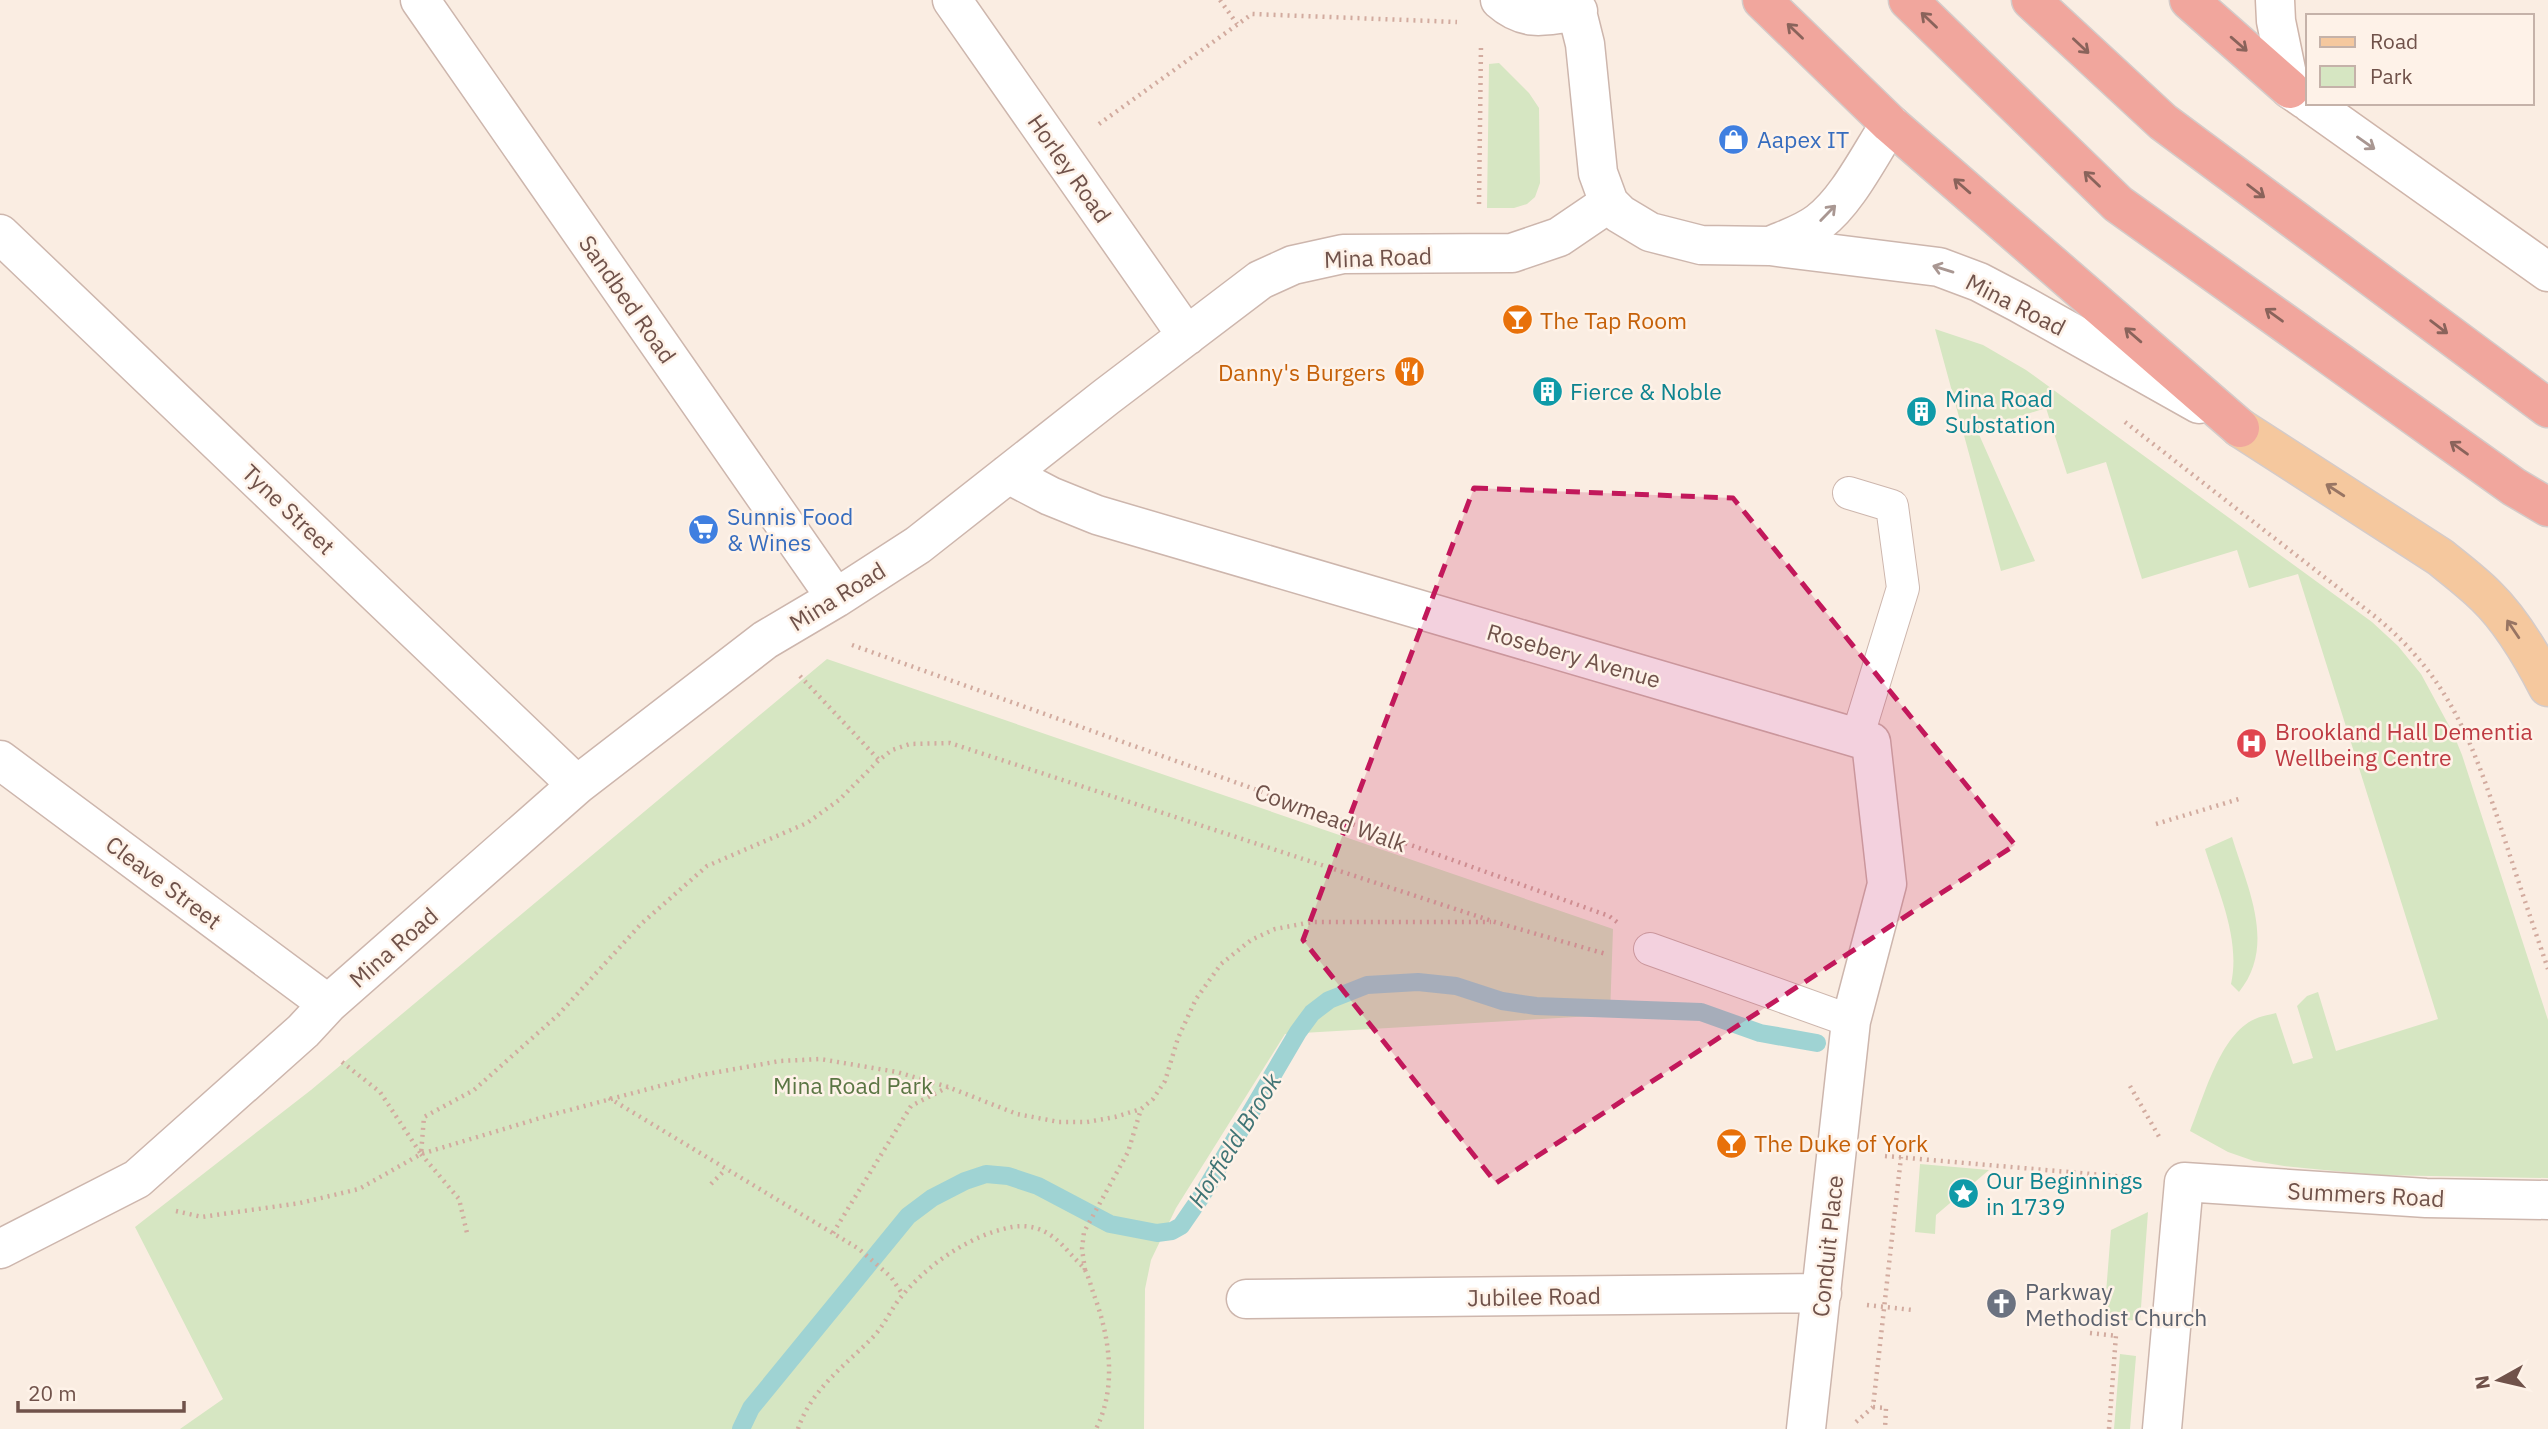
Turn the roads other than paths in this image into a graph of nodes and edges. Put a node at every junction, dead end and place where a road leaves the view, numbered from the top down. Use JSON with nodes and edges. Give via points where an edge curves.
{"nodes":[{"id":1,"x":420,"y":0,"type":"edge"},
{"id":2,"x":952,"y":0,"type":"edge"},
{"id":3,"x":1500,"y":0,"type":"edge"},
{"id":4,"x":1762,"y":0,"type":"edge"},
{"id":5,"x":1908,"y":0,"type":"edge"},
{"id":6,"x":2031,"y":0,"type":"edge"},
{"id":7,"x":2189,"y":0,"type":"edge"},
{"id":8,"x":2275,"y":0,"type":"edge"},
{"id":9,"x":1576,"y":6,"type":"edge"},
{"id":10,"x":2303,"y":98,"type":"edge"},
{"id":11,"x":2313,"y":105,"type":"edge"},
{"id":12,"x":1890,"y":124,"type":"junction"},
{"id":13,"x":1609,"y":203,"type":"junction"},
{"id":14,"x":0,"y":234,"type":"edge"},
{"id":15,"x":1770,"y":246,"type":"junction"},
{"id":16,"x":2548,"y":272,"type":"edge"},
{"id":17,"x":1187,"y":336,"type":"junction"},
{"id":18,"x":2548,"y":408,"type":"edge"},
{"id":19,"x":2240,"y":428,"type":"junction"},
{"id":20,"x":1009,"y":474,"type":"junction"},
{"id":21,"x":1849,"y":493,"type":"dead end"},
{"id":22,"x":2548,"y":507,"type":"edge"},
{"id":23,"x":824,"y":606,"type":"junction"},
{"id":24,"x":2548,"y":687,"type":"edge"},
{"id":25,"x":1857,"y":738,"type":"junction"},
{"id":26,"x":0,"y":760,"type":"edge"},
{"id":27,"x":577,"y":785,"type":"junction"},
{"id":28,"x":1650,"y":950,"type":"road end"},
{"id":29,"x":316,"y":1018,"type":"junction"},
{"id":30,"x":1850,"y":1021,"type":"junction"},
{"id":31,"x":2548,"y":1200,"type":"edge"},
{"id":32,"x":0,"y":1249,"type":"edge"},
{"id":33,"x":1840,"y":1298,"type":"junction"},
{"id":34,"x":1246,"y":1300,"type":"dead end"},
{"id":35,"x":1806,"y":1429,"type":"edge"},
{"id":36,"x":2162,"y":1429,"type":"edge"}],
"edges":[{"from":1,"to":23,"type":"street","name":"Sandbed Road"},
{"from":2,"to":17,"type":"street","name":"Horley Road"},
{"from":3,"to":9,"type":"street","via":[[1530,16]]},
{"from":12,"to":4,"type":"highway","one_way":true},
{"from":22,"to":5,"type":"highway","one_way":true,"via":[[2118,204]]},
{"from":6,"to":18,"type":"highway","one_way":true,"via":[[2163,122]]},
{"from":7,"to":10,"type":"highway","one_way":true},
{"from":8,"to":10,"type":"street","via":[[2276,21]]},
{"from":9,"to":13,"type":"street","via":[[1585,44],[1598,173]]},
{"from":11,"to":16,"type":"street","one_way":true},
{"from":15,"to":12,"type":"street","name":"Mina Road","one_way":true,"via":[[1808,230],[1830,213]]},
{"from":19,"to":12,"type":"highway","one_way":true},
{"from":13,"to":15,"type":"street","name":"Mina Road","via":[[1665,237],[1701,245]]},
{"from":13,"to":17,"type":"street","name":"Mina Road","via":[[1559,237],[1513,253],[1343,254],[1293,265],[1260,280]]},
{"from":14,"to":27,"type":"street","name":"Tyne Street"},
{"from":19,"to":15,"type":"street","name":"Mina Road","one_way":true,"via":[[2019,303],[1958,274],[1920,263]]},
{"from":17,"to":20,"type":"street","name":"Mina Road"},
{"from":24,"to":19,"type":"main road","one_way":true,"via":[[2488,597],[2440,557]]},
{"from":20,"to":23,"type":"street","name":"Mina Road","via":[[918,545]]},
{"from":20,"to":25,"type":"street","name":"Rosebery Avenue","via":[[1097,515]]},
{"from":21,"to":25,"type":"lane","via":[[1892,506],[1903,588]]},
{"from":23,"to":27,"type":"street","name":"Mina Road","via":[[765,640]]},
{"from":25,"to":30,"type":"street","via":[[1871,742],[1887,884]]},
{"from":26,"to":29,"type":"street","name":"Cleave Street"},
{"from":27,"to":29,"type":"street","name":"Mina Road"},
{"from":28,"to":30,"type":"lane"},
{"from":29,"to":32,"type":"street","name":"Mina Road","via":[[137,1179]]},
{"from":30,"to":33,"type":"street","name":"Conduit Place"},
{"from":31,"to":36,"type":"street","name":"Summers Road","via":[[2426,1198],[2184,1182]]},
{"from":33,"to":34,"type":"street","name":"Jubilee Road"},
{"from":33,"to":35,"type":"street","name":"Conduit Place"}]}
